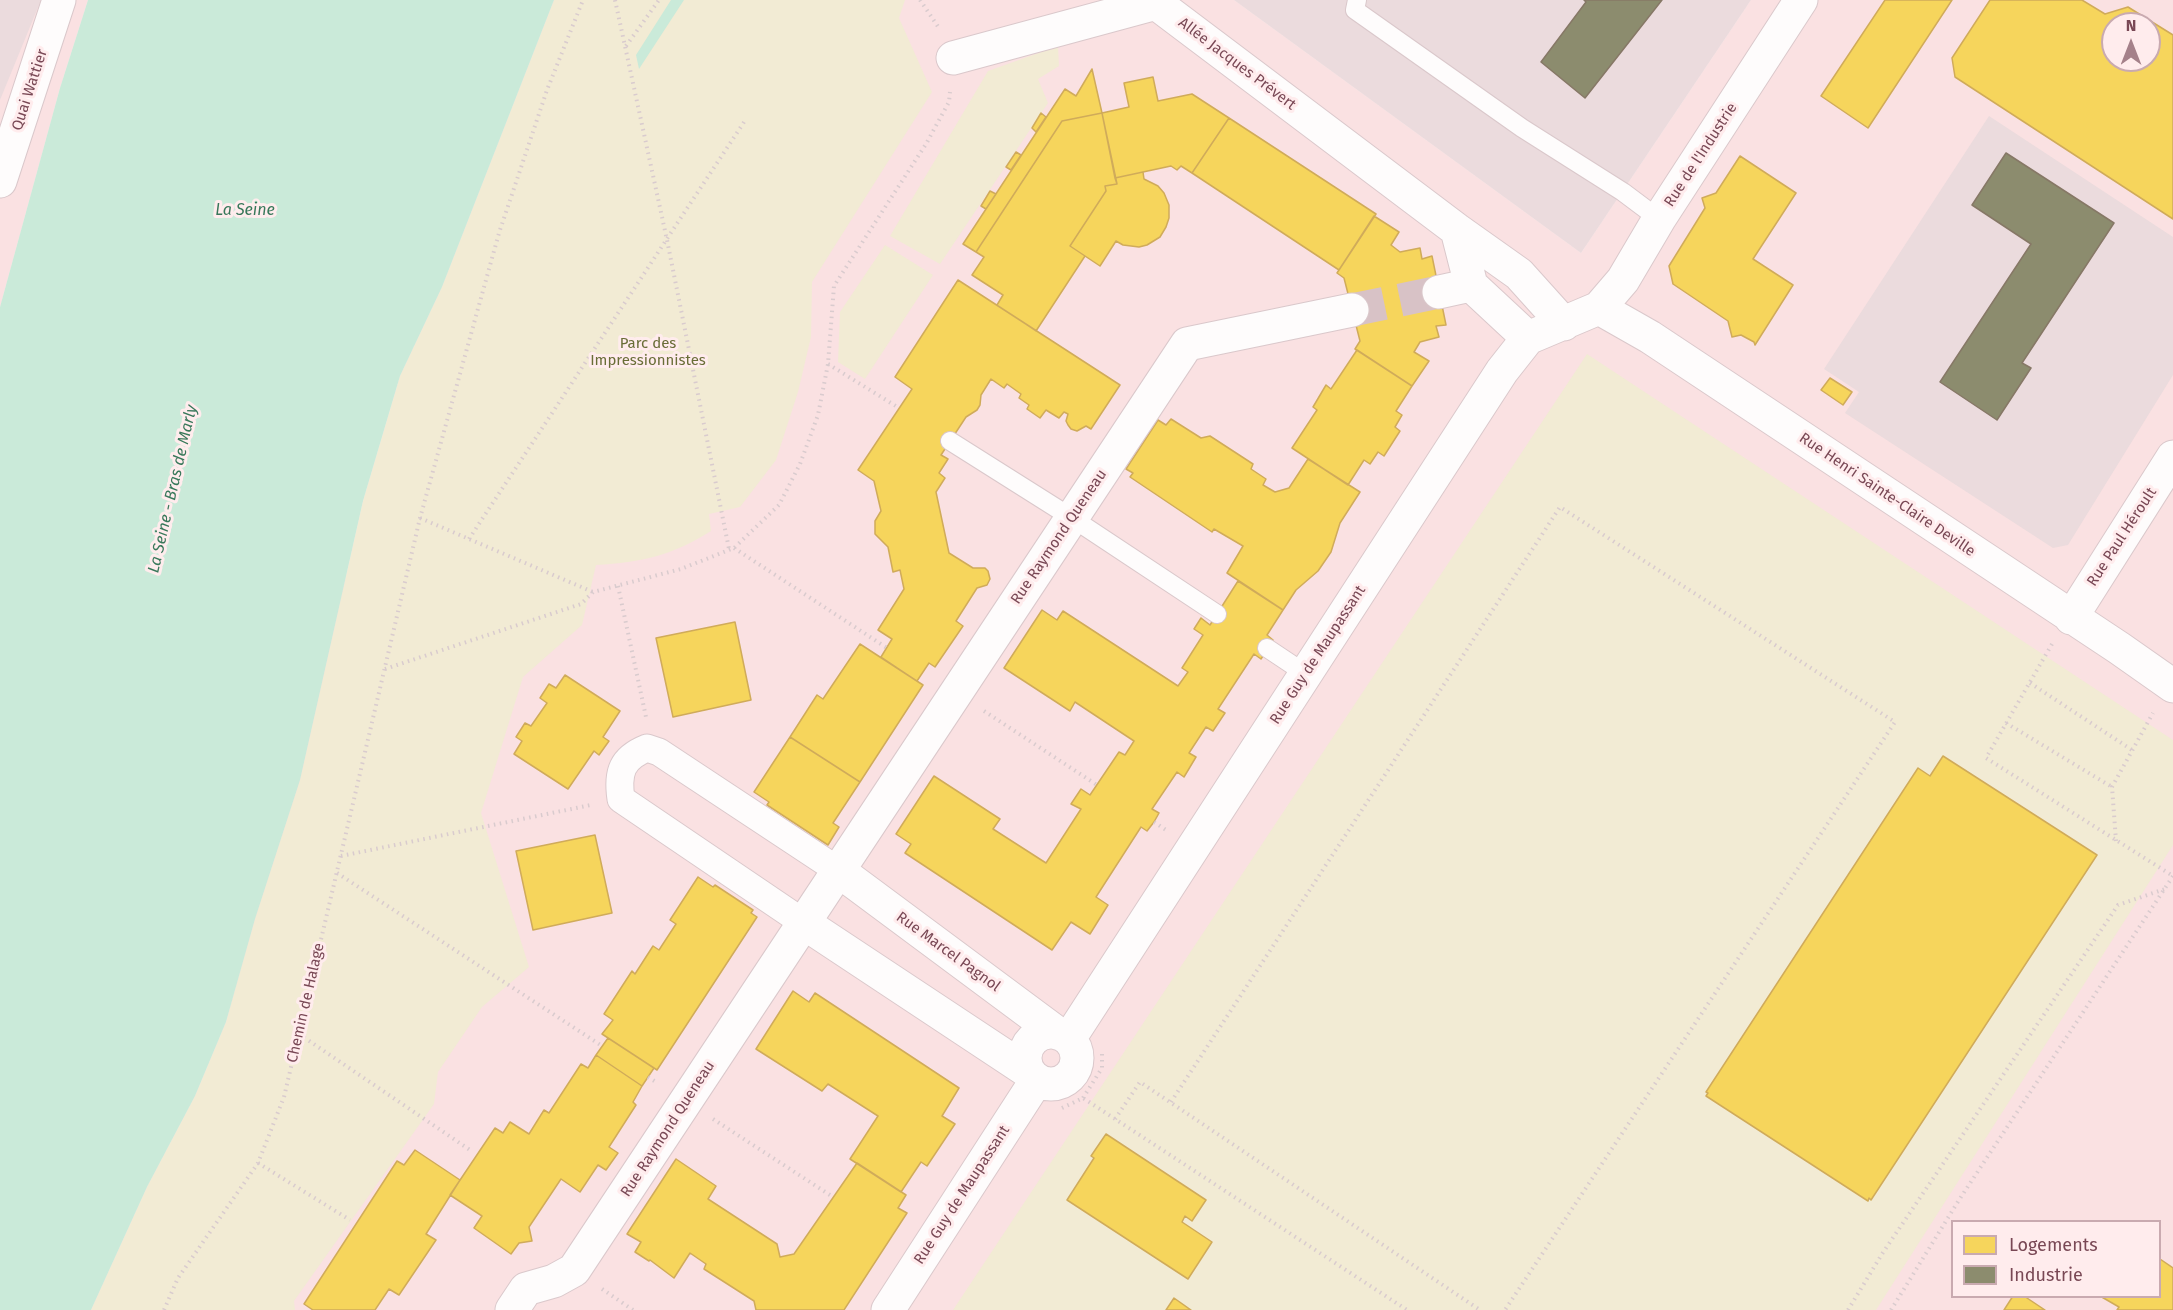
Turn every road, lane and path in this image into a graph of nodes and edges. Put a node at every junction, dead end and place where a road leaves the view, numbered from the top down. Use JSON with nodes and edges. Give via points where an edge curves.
{"nodes":[{"id":1,"x":59,"y":0,"type":"edge"},
{"id":2,"x":583,"y":0,"type":"edge"},
{"id":3,"x":615,"y":0,"type":"edge"},
{"id":4,"x":659,"y":0,"type":"edge"},
{"id":5,"x":1357,"y":0,"type":"edge"},
{"id":6,"x":1801,"y":0,"type":"edge"},
{"id":7,"x":625,"y":47,"type":"junction"},
{"id":8,"x":953,"y":58,"type":"joint"},
{"id":9,"x":747,"y":119,"type":"dead end"},
{"id":10,"x":0,"y":181,"type":"edge"},
{"id":11,"x":1659,"y":219,"type":"junction"},
{"id":12,"x":1457,"y":230,"type":"junction"},
{"id":13,"x":667,"y":240,"type":"junction"},
{"id":14,"x":1471,"y":285,"type":"junction"},
{"id":15,"x":1439,"y":292,"type":"tunnel mouth"},
{"id":16,"x":1599,"y":308,"type":"junction"},
{"id":17,"x":1352,"y":310,"type":"tunnel mouth"},
{"id":18,"x":1564,"y":324,"type":"junction"},
{"id":19,"x":1528,"y":338,"type":"junction"},
{"id":20,"x":828,"y":364,"type":"junction"},
{"id":21,"x":899,"y":408,"type":"dead end"},
{"id":22,"x":950,"y":441,"type":"dead end"},
{"id":23,"x":2173,"y":457,"type":"edge"},
{"id":24,"x":420,"y":518,"type":"junction"},
{"id":25,"x":1072,"y":518,"type":"junction"},
{"id":26,"x":469,"y":539,"type":"junction"},
{"id":27,"x":731,"y":549,"type":"junction"},
{"id":28,"x":618,"y":586,"type":"junction"},
{"id":29,"x":593,"y":592,"type":"junction"},
{"id":30,"x":1217,"y":614,"type":"dead end"},
{"id":31,"x":2064,"y":628,"type":"junction"},
{"id":32,"x":887,"y":648,"type":"dead end"},
{"id":33,"x":1267,"y":648,"type":"dead end"},
{"id":34,"x":384,"y":670,"type":"junction"},
{"id":35,"x":1306,"y":674,"type":"junction"},
{"id":36,"x":2030,"y":683,"type":"junction"},
{"id":37,"x":956,"y":693,"type":"junction"},
{"id":38,"x":2165,"y":695,"type":"edge"},
{"id":39,"x":2006,"y":723,"type":"junction"},
{"id":40,"x":652,"y":749,"type":"junction"},
{"id":41,"x":2132,"y":750,"type":"junction"},
{"id":42,"x":1097,"y":785,"type":"dead end"},
{"id":43,"x":2112,"y":787,"type":"junction"},
{"id":44,"x":621,"y":799,"type":"junction"},
{"id":45,"x":2116,"y":841,"type":"junction"},
{"id":46,"x":341,"y":856,"type":"junction"},
{"id":47,"x":839,"y":871,"type":"junction"},
{"id":48,"x":337,"y":873,"type":"junction"},
{"id":49,"x":2173,"y":876,"type":"edge"},
{"id":50,"x":2165,"y":889,"type":"junction"},
{"id":51,"x":804,"y":923,"type":"junction"},
{"id":52,"x":299,"y":1034,"type":"junction"},
{"id":53,"x":1063,"y":1036,"type":"junction"},
{"id":54,"x":602,"y":1046,"type":"dead end"},
{"id":55,"x":648,"y":1077,"type":"dead end"},
{"id":56,"x":1029,"y":1083,"type":"junction"},
{"id":57,"x":686,"y":1102,"type":"junction"},
{"id":58,"x":1171,"y":1102,"type":"junction"},
{"id":59,"x":1115,"y":1119,"type":"junction"},
{"id":60,"x":470,"y":1150,"type":"dead end"},
{"id":61,"x":258,"y":1162,"type":"junction"},
{"id":62,"x":833,"y":1197,"type":"dead end"},
{"id":63,"x":350,"y":1220,"type":"dead end"},
{"id":64,"x":164,"y":1310,"type":"edge"},
{"id":65,"x":512,"y":1310,"type":"edge"},
{"id":66,"x":888,"y":1310,"type":"edge"},
{"id":67,"x":1407,"y":1310,"type":"edge"},
{"id":68,"x":1480,"y":1310,"type":"edge"},
{"id":69,"x":1505,"y":1310,"type":"edge"},
{"id":70,"x":1848,"y":1310,"type":"edge"},
{"id":71,"x":1891,"y":1310,"type":"edge"}],
"edges":[{"from":1,"to":10,"type":"street","name":"Quai Wattier"},
{"from":2,"to":24,"type":"path","name":"Chemin de Halage","via":[[547,90],[499,233]]},
{"from":3,"to":7,"type":"path"},
{"from":4,"to":7,"type":"path"},
{"from":5,"to":11,"type":"lane","via":[[1355,10]]},
{"from":6,"to":11,"type":"street","name":"Rue de l'Industrie"},
{"from":7,"to":13,"type":"path"},
{"from":8,"to":12,"type":"street","name":"Allée Jacques Prévert","via":[[1156,3]]},
{"from":8,"to":20,"type":"path","via":[[949,102],[834,286]]},
{"from":9,"to":13,"type":"path"},
{"from":11,"to":16,"type":"street","name":"Rue de l'Industrie","via":[[1623,280]]},
{"from":12,"to":14,"type":"street"},
{"from":12,"to":18,"type":"street","name":"Allée Jacques Prévert","via":[[1519,274]]},
{"from":13,"to":26,"type":"path"},
{"from":13,"to":27,"type":"path"},
{"from":14,"to":15,"type":"street"},
{"from":14,"to":19,"type":"street"},
{"from":16,"to":18,"type":"street"},
{"from":16,"to":31,"type":"street","name":"Rue Henri Sainte-Claire Deville","via":[[1660,344]]},
{"from":17,"to":25,"type":"street","name":"Rue Raymond Queneau","via":[[1187,344]]},
{"from":18,"to":19,"type":"street"},
{"from":19,"to":35,"type":"street","name":"Rue Guy de Maupassant","via":[[1502,371]]},
{"from":20,"to":21,"type":"path"},
{"from":20,"to":27,"type":"path","via":[[818,415],[779,505]]},
{"from":22,"to":25,"type":"lane"},
{"from":23,"to":31,"type":"street","name":"Rue Paul Héroult"},
{"from":24,"to":26,"type":"path"},
{"from":24,"to":34,"type":"path","name":"Chemin de Halage"},
{"from":25,"to":30,"type":"lane"},
{"from":25,"to":37,"type":"street","name":"Rue Raymond Queneau"},
{"from":26,"to":29,"type":"path"},
{"from":27,"to":28,"type":"path","via":[[681,569]]},
{"from":27,"to":32,"type":"path"},
{"from":28,"to":29,"type":"path"},
{"from":28,"to":40,"type":"path"},
{"from":29,"to":34,"type":"path","via":[[581,604]]},
{"from":31,"to":36,"type":"path"},
{"from":31,"to":38,"type":"street","name":"Rue Henri Sainte-Claire Deville"},
{"from":33,"to":35,"type":"lane"},
{"from":34,"to":46,"type":"path","name":"Chemin de Halage"},
{"from":35,"to":53,"type":"street","name":"Rue Guy de Maupassant"},
{"from":36,"to":39,"type":"path"},
{"from":36,"to":41,"type":"path"},
{"from":37,"to":42,"type":"path"},
{"from":37,"to":47,"type":"street","name":"Rue Raymond Queneau"},
{"from":38,"to":41,"type":"path"},
{"from":39,"to":43,"type":"path"},
{"from":39,"to":45,"type":"path","via":[[1986,758]]},
{"from":40,"to":44,"type":"street","via":[[632,754],[623,767]]},
{"from":40,"to":47,"type":"street"},
{"from":41,"to":43,"type":"path"},
{"from":43,"to":45,"type":"path"},
{"from":44,"to":46,"type":"path"},
{"from":44,"to":51,"type":"street"},
{"from":45,"to":49,"type":"path"},
{"from":46,"to":48,"type":"path","name":"Chemin de Halage"},
{"from":47,"to":51,"type":"street","name":"Rue Raymond Queneau"},
{"from":47,"to":53,"type":"street","name":"Rue Marcel Pagnol"},
{"from":48,"to":52,"type":"path","name":"Chemin de Halage"},
{"from":48,"to":54,"type":"path"},
{"from":49,"to":50,"type":"path"},
{"from":50,"to":70,"type":"path","via":[[2118,905]]},
{"from":50,"to":71,"type":"path","via":[[1959,1200]]},
{"from":51,"to":56,"type":"street"},
{"from":51,"to":57,"type":"street","name":"Rue Raymond Queneau"},
{"from":52,"to":60,"type":"path"},
{"from":52,"to":61,"type":"path","name":"Chemin de Halage","via":[[284,1097]]},
{"from":53,"to":56,"type":"street","name":"Rue Guy de Maupassant","via":[[1049,1032],[1030,1042],[1024,1053]]},
{"from":53,"to":56,"type":"street","via":[[1076,1049],[1078,1059],[1070,1077],[1050,1085]]},
{"from":55,"to":57,"type":"path"},
{"from":56,"to":59,"type":"path","via":[[1056,1111],[1083,1098]]},
{"from":56,"to":66,"type":"street","name":"Rue Guy de Maupassant"},
{"from":57,"to":62,"type":"path"},
{"from":57,"to":65,"type":"street","name":"Rue Raymond Queneau","via":[[574,1270],[554,1281],[526,1288]]},
{"from":58,"to":59,"type":"path","via":[[1140,1082]]},
{"from":58,"to":68,"type":"path"},
{"from":58,"to":69,"type":"path","via":[[1560,507],[1895,722]]},
{"from":59,"to":67,"type":"path"},
{"from":61,"to":63,"type":"path"},
{"from":61,"to":64,"type":"path","name":"Chemin de Halage","via":[[178,1278]]}]}
